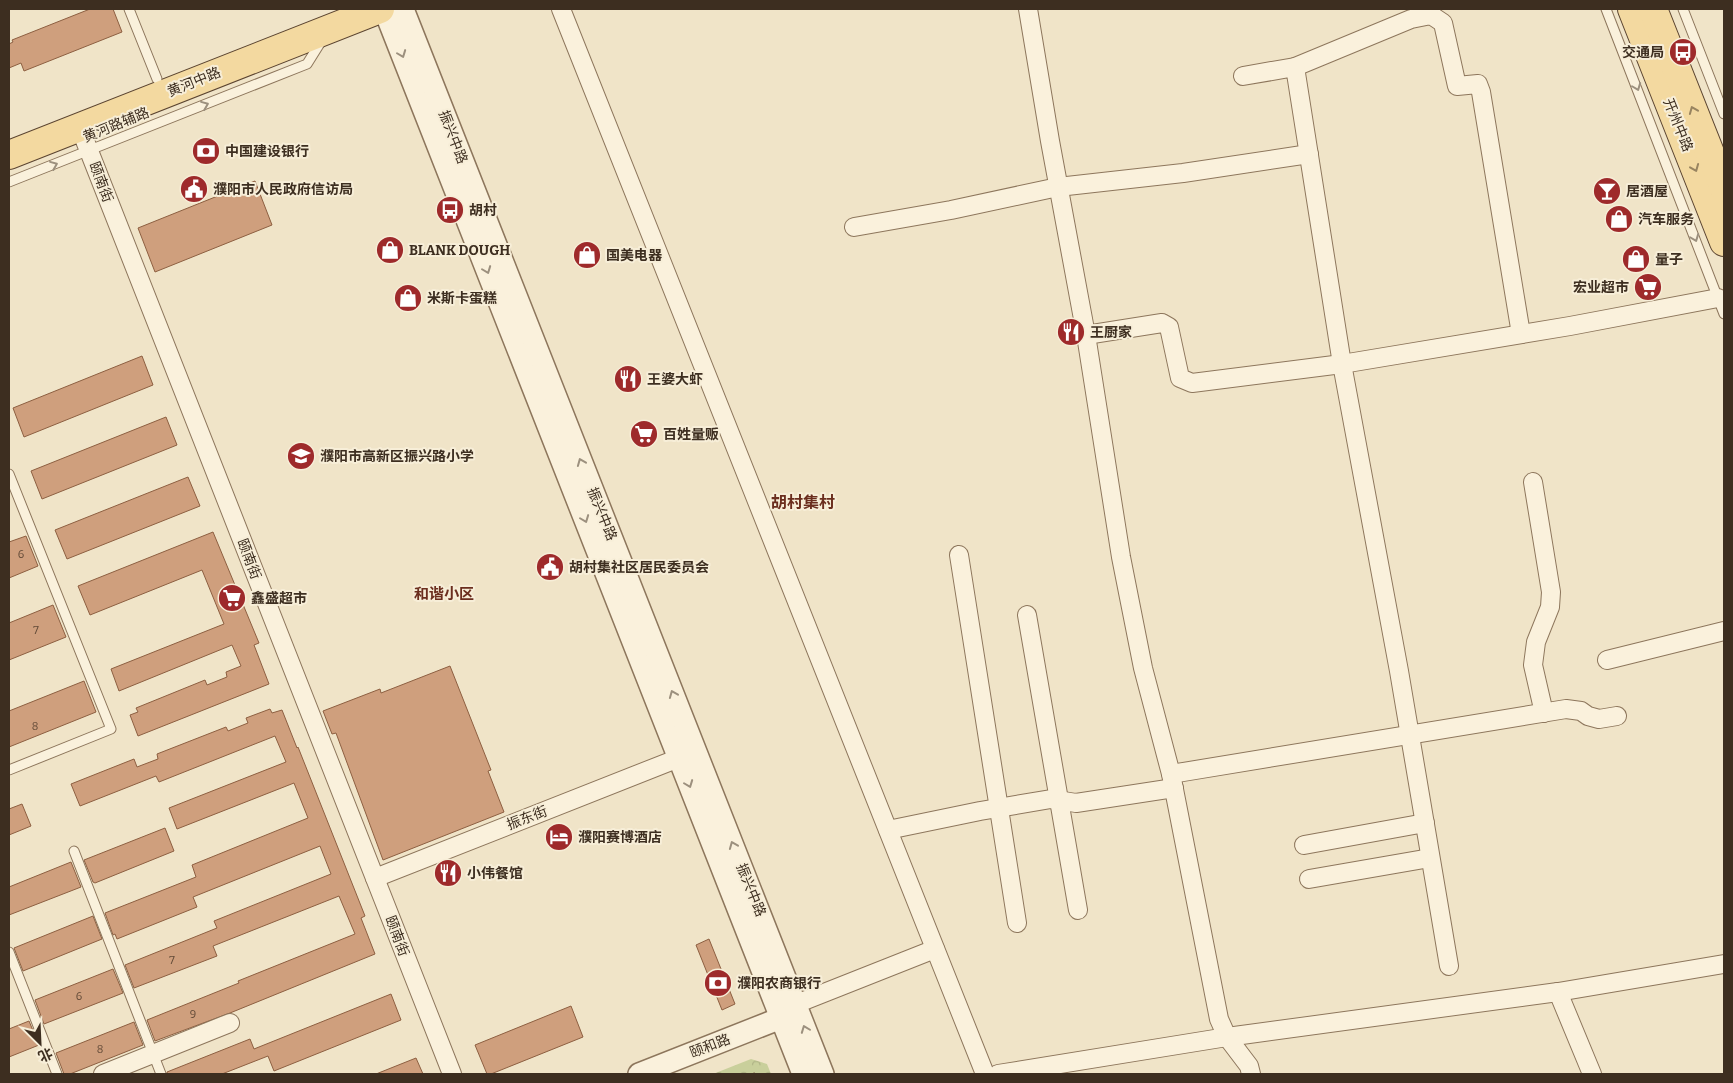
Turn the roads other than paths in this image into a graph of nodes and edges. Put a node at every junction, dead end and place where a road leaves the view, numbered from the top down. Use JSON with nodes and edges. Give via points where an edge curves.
{"nodes":[{"id":1,"x":129,"y":9,"type":"edge"},
{"id":2,"x":380,"y":9,"type":"edge"},
{"id":3,"x":384,"y":9,"type":"edge"},
{"id":4,"x":403,"y":9,"type":"edge"},
{"id":5,"x":561,"y":9,"type":"edge"},
{"id":6,"x":1028,"y":9,"type":"edge"},
{"id":7,"x":1606,"y":9,"type":"edge"},
{"id":8,"x":1632,"y":9,"type":"edge"},
{"id":9,"x":1653,"y":9,"type":"edge"},
{"id":10,"x":1682,"y":9,"type":"edge"},
{"id":11,"x":331,"y":19,"type":"edge"},
{"id":12,"x":1296,"y":67,"type":"junction"},
{"id":13,"x":1243,"y":76,"type":"dead end"},
{"id":14,"x":157,"y":79,"type":"junction"},
{"id":15,"x":1724,"y":114,"type":"edge"},
{"id":16,"x":9,"y":137,"type":"edge"},
{"id":17,"x":84,"y":139,"type":"junction"},
{"id":18,"x":1309,"y":154,"type":"junction"},
{"id":19,"x":9,"y":155,"type":"edge"},
{"id":20,"x":9,"y":182,"type":"edge"},
{"id":21,"x":1058,"y":187,"type":"junction"},
{"id":22,"x":1724,"y":188,"type":"edge"},
{"id":23,"x":854,"y":227,"type":"dead end"},
{"id":24,"x":1724,"y":242,"type":"edge"},
{"id":25,"x":1721,"y":306,"type":"edge"},
{"id":26,"x":1521,"y":334,"type":"junction"},
{"id":27,"x":1086,"y":335,"type":"junction"},
{"id":28,"x":1342,"y":364,"type":"junction"},
{"id":29,"x":9,"y":474,"type":"edge"},
{"id":30,"x":1533,"y":482,"type":"dead end"},
{"id":31,"x":960,"y":555,"type":"dead end"},
{"id":32,"x":1027,"y":615,"type":"dead end"},
{"id":33,"x":1724,"y":632,"type":"edge"},
{"id":34,"x":1607,"y":660,"type":"dead end"},
{"id":35,"x":1544,"y":713,"type":"junction"},
{"id":36,"x":1617,"y":716,"type":"dead end"},
{"id":37,"x":1410,"y":736,"type":"junction"},
{"id":38,"x":679,"y":758,"type":"junction"},
{"id":39,"x":9,"y":770,"type":"edge"},
{"id":40,"x":1172,"y":781,"type":"junction"},
{"id":41,"x":1059,"y":800,"type":"junction"},
{"id":42,"x":999,"y":807,"type":"junction"},
{"id":43,"x":1425,"y":824,"type":"junction"},
{"id":44,"x":888,"y":830,"type":"junction"},
{"id":45,"x":1304,"y":845,"type":"dead end"},
{"id":46,"x":74,"y":851,"type":"dead end"},
{"id":47,"x":1430,"y":858,"type":"junction"},
{"id":48,"x":374,"y":878,"type":"junction"},
{"id":49,"x":1309,"y":879,"type":"dead end"},
{"id":50,"x":1078,"y":910,"type":"dead end"},
{"id":51,"x":1018,"y":923,"type":"dead end"},
{"id":52,"x":935,"y":949,"type":"junction"},
{"id":53,"x":9,"y":952,"type":"edge"},
{"id":54,"x":1724,"y":964,"type":"edge"},
{"id":55,"x":1449,"y":966,"type":"dead end"},
{"id":56,"x":1558,"y":992,"type":"junction"},
{"id":57,"x":788,"y":1011,"type":"junction"},
{"id":58,"x":230,"y":1024,"type":"dead end"},
{"id":59,"x":1227,"y":1037,"type":"junction"},
{"id":60,"x":153,"y":1054,"type":"junction"},
{"id":61,"x":57,"y":1074,"type":"edge"},
{"id":62,"x":103,"y":1074,"type":"edge"},
{"id":63,"x":161,"y":1074,"type":"edge"},
{"id":64,"x":452,"y":1074,"type":"edge"},
{"id":65,"x":639,"y":1074,"type":"edge"},
{"id":66,"x":803,"y":1074,"type":"edge"},
{"id":67,"x":823,"y":1074,"type":"edge"},
{"id":68,"x":985,"y":1074,"type":"edge"},
{"id":69,"x":998,"y":1074,"type":"edge"},
{"id":70,"x":1251,"y":1074,"type":"edge"},
{"id":71,"x":1592,"y":1074,"type":"edge"}],
"edges":[{"from":1,"to":14,"type":"lane"},
{"from":2,"to":11,"type":"main road","name":"黄河中路"},
{"from":3,"to":38,"type":"street","name":"振兴中路","one_way":true},
{"from":57,"to":4,"type":"street","name":"振兴中路","one_way":true},
{"from":5,"to":44,"type":"street"},
{"from":6,"to":21,"type":"street"},
{"from":7,"to":25,"type":"lane","one_way":true},
{"from":8,"to":24,"type":"main road","name":"开州中路","one_way":true},
{"from":22,"to":9,"type":"main road","name":"开州中路","one_way":true},
{"from":10,"to":15,"type":"lane"},
{"from":11,"to":14,"type":"main road","name":"黄河中路"},
{"from":17,"to":11,"type":"main road","name":"黄河中路","one_way":true},
{"from":12,"to":13,"type":"street"},
{"from":12,"to":18,"type":"street"},
{"from":12,"to":26,"type":"street","via":[[1411,19],[1431,15],[1443,23],[1457,86],[1478,84],[1481,92]]},
{"from":14,"to":16,"type":"main road","name":"黄河中路"},
{"from":17,"to":19,"type":"main road","name":"黄河中路"},
{"from":20,"to":17,"type":"lane","name":"黄河路辅路","one_way":true},
{"from":17,"to":48,"type":"street","name":"颐南街"},
{"from":18,"to":21,"type":"street"},
{"from":18,"to":28,"type":"street"},
{"from":21,"to":23,"type":"street"},
{"from":21,"to":27,"type":"street"},
{"from":25,"to":26,"type":"street"},
{"from":26,"to":28,"type":"street"},
{"from":27,"to":28,"type":"street","via":[[1162,323],[1168,327],[1180,378],[1192,383]]},
{"from":27,"to":40,"type":"street","via":[[1121,557],[1143,668]]},
{"from":28,"to":37,"type":"street"},
{"from":29,"to":39,"type":"lane","via":[[111,728]]},
{"from":30,"to":35,"type":"street","via":[[1551,592],[1550,607],[1536,642],[1533,665]]},
{"from":31,"to":42,"type":"street"},
{"from":32,"to":41,"type":"street"},
{"from":33,"to":34,"type":"street"},
{"from":35,"to":36,"type":"street","via":[[1566,709],[1581,711],[1598,719]]},
{"from":35,"to":37,"type":"street"},
{"from":37,"to":40,"type":"street"},
{"from":37,"to":43,"type":"street"},
{"from":38,"to":48,"type":"street","name":"振东街"},
{"from":38,"to":57,"type":"street","name":"振兴中路","one_way":true},
{"from":40,"to":41,"type":"street","via":[[1076,803]]},
{"from":40,"to":59,"type":"street","via":[[1219,1019]]},
{"from":41,"to":42,"type":"street"},
{"from":41,"to":50,"type":"street"},
{"from":42,"to":44,"type":"street"},
{"from":42,"to":51,"type":"street"},
{"from":43,"to":45,"type":"street"},
{"from":43,"to":47,"type":"street"},
{"from":44,"to":52,"type":"street"},
{"from":46,"to":60,"type":"lane"},
{"from":47,"to":49,"type":"street"},
{"from":47,"to":55,"type":"street"},
{"from":48,"to":64,"type":"street","name":"颐南街"},
{"from":52,"to":57,"type":"street"},
{"from":52,"to":68,"type":"street"},
{"from":53,"to":61,"type":"lane"},
{"from":54,"to":56,"type":"street"},
{"from":56,"to":59,"type":"street"},
{"from":56,"to":71,"type":"street"},
{"from":57,"to":65,"type":"street","name":"颐和路"},
{"from":57,"to":66,"type":"street","name":"振兴中路"},
{"from":67,"to":57,"type":"street","name":"振兴中路","one_way":true},
{"from":58,"to":60,"type":"street"},
{"from":59,"to":69,"type":"street"},
{"from":59,"to":70,"type":"street","via":[[1249,1066]]},
{"from":60,"to":62,"type":"street"},
{"from":60,"to":63,"type":"lane"}]}
